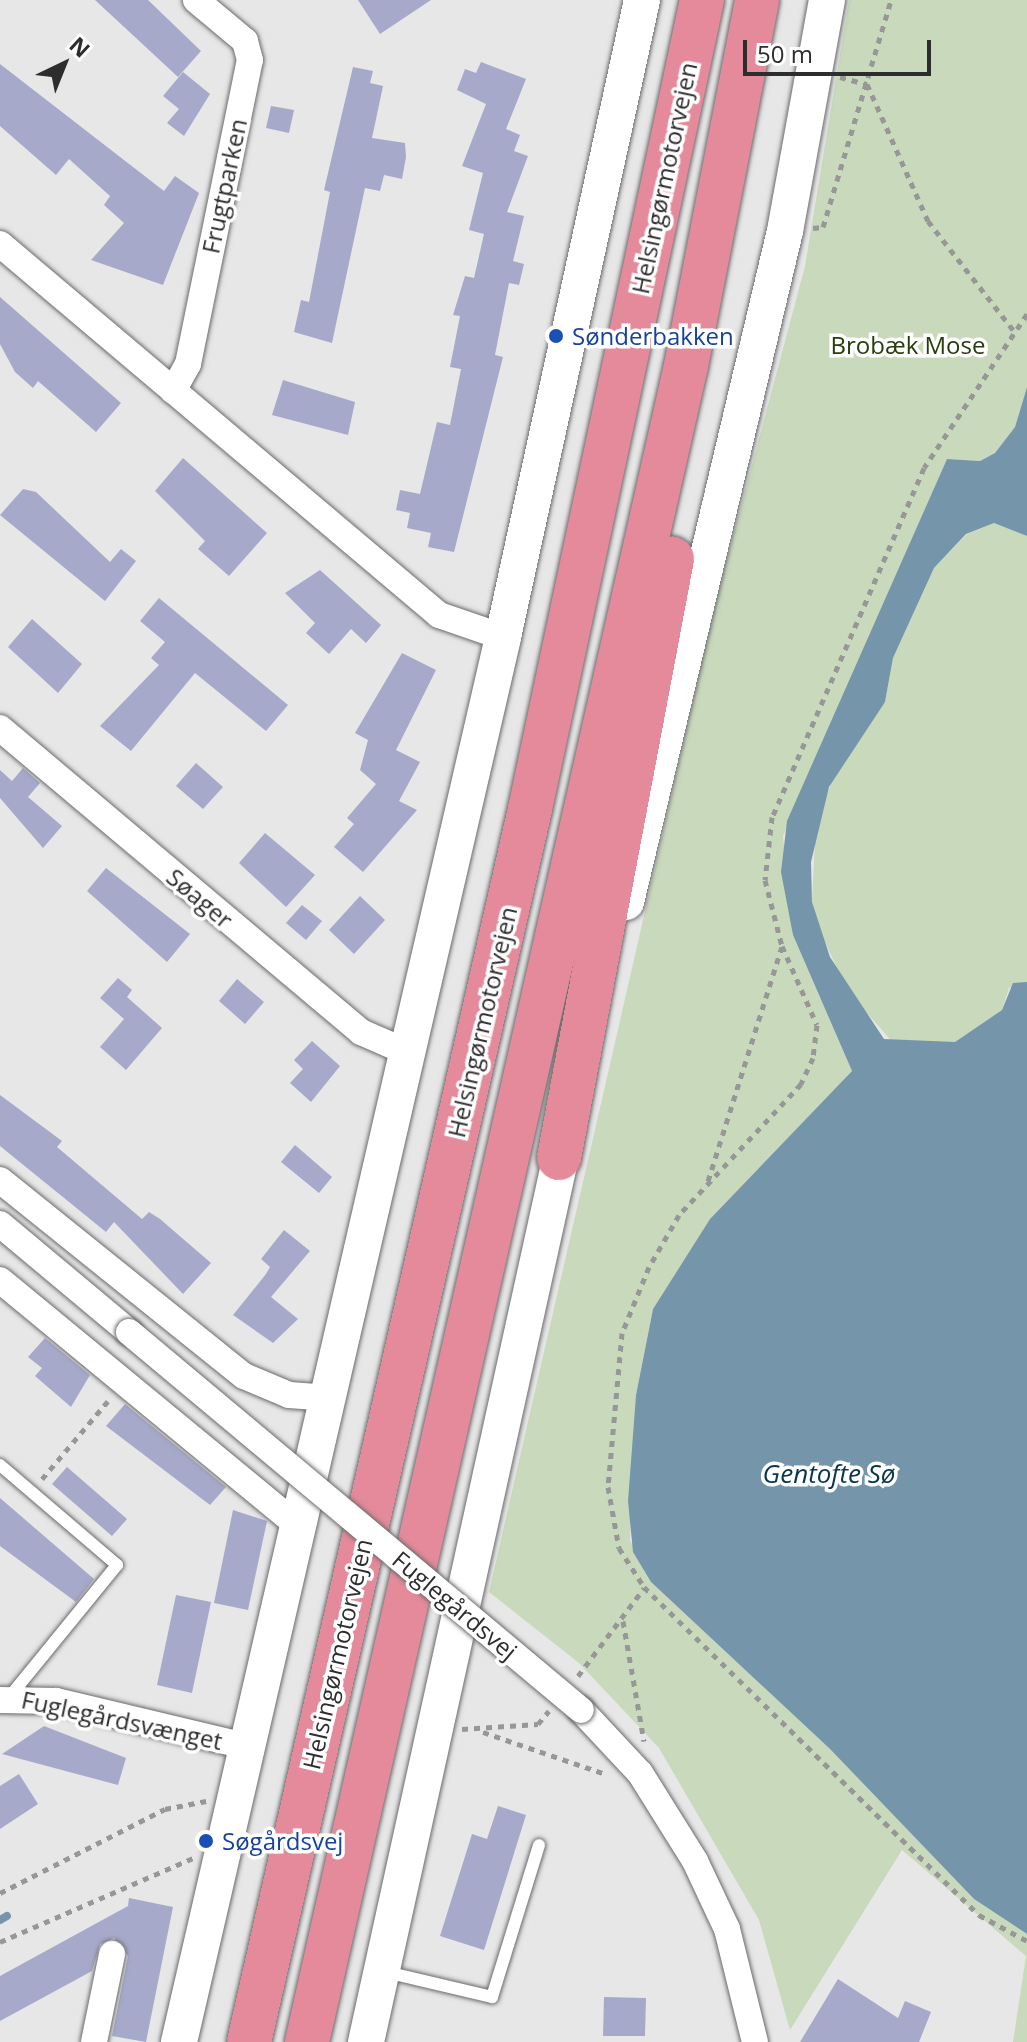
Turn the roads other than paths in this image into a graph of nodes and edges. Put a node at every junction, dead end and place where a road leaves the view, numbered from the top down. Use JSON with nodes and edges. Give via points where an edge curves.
{"nodes":[{"id":1,"x":196,"y":0,"type":"edge"},
{"id":2,"x":642,"y":0,"type":"edge"},
{"id":3,"x":702,"y":0,"type":"edge"},
{"id":4,"x":757,"y":0,"type":"edge"},
{"id":5,"x":827,"y":0,"type":"edge"},
{"id":6,"x":0,"y":244,"type":"edge"},
{"id":7,"x":686,"y":366,"type":"junction"},
{"id":8,"x":173,"y":391,"type":"junction"},
{"id":9,"x":503,"y":637,"type":"junction"},
{"id":10,"x":0,"y":728,"type":"edge"},
{"id":11,"x":409,"y":1053,"type":"junction"},
{"id":12,"x":559,"y":1158,"type":"junction"},
{"id":13,"x":0,"y":1180,"type":"edge"},
{"id":14,"x":0,"y":1224,"type":"edge"},
{"id":15,"x":0,"y":1280,"type":"edge"},
{"id":16,"x":330,"y":1398,"type":"junction"},
{"id":17,"x":0,"y":1465,"type":"edge"},
{"id":18,"x":297,"y":1525,"type":"junction"},
{"id":19,"x":3,"y":1693,"type":"edge"},
{"id":20,"x":325,"y":1707,"type":"junction"},
{"id":21,"x":245,"y":1746,"type":"junction"},
{"id":22,"x":539,"y":1845,"type":"dead end"},
{"id":23,"x":112,"y":1954,"type":"dead end"},
{"id":24,"x":386,"y":1972,"type":"junction"},
{"id":25,"x":94,"y":2042,"type":"edge"},
{"id":26,"x":179,"y":2042,"type":"edge"},
{"id":27,"x":220,"y":2042,"type":"edge"},
{"id":28,"x":249,"y":2042,"type":"edge"},
{"id":29,"x":307,"y":2042,"type":"edge"},
{"id":30,"x":366,"y":2042,"type":"edge"},
{"id":31,"x":755,"y":2042,"type":"edge"}],
"edges":[{"from":1,"to":8,"type":"street","name":"Frugtparken","via":[[245,41],[250,60],[188,364]]},
{"from":2,"to":9,"type":"street"},
{"from":3,"to":20,"type":"highway","name":"Helsingørmotorvejen","via":[[530,809]]},
{"from":4,"to":7,"type":"highway"},
{"from":5,"to":12,"type":"street","via":[[785,231],[667,747]]},
{"from":6,"to":8,"type":"street"},
{"from":7,"to":12,"type":"highway","via":[[699,410]]},
{"from":7,"to":29,"type":"highway"},
{"from":8,"to":9,"type":"street","via":[[439,615]]},
{"from":9,"to":11,"type":"street"},
{"from":10,"to":11,"type":"street","name":"Søager","via":[[327,1005],[380,1044]]},
{"from":11,"to":16,"type":"street"},
{"from":12,"to":24,"type":"street"},
{"from":13,"to":16,"type":"street","via":[[244,1376],[289,1395]]},
{"from":14,"to":31,"type":"street","name":"Fuglegårdsvej","bridge":true,"via":[[581,1710],[640,1773],[695,1861],[727,1929]]},
{"from":15,"to":18,"type":"street"},
{"from":16,"to":18,"type":"street"},
{"from":17,"to":19,"type":"lane","via":[[117,1565]]},
{"from":18,"to":21,"type":"street"},
{"from":19,"to":21,"type":"street","name":"Fuglegårdsvænget"},
{"from":20,"to":27,"type":"highway","via":[[304,1729]]},
{"from":20,"to":28,"type":"highway","name":"Helsingørmotorvejen"},
{"from":21,"to":26,"type":"street"},
{"from":22,"to":24,"type":"lane","via":[[492,1997]]},
{"from":23,"to":25,"type":"street"},
{"from":24,"to":30,"type":"street"}]}
